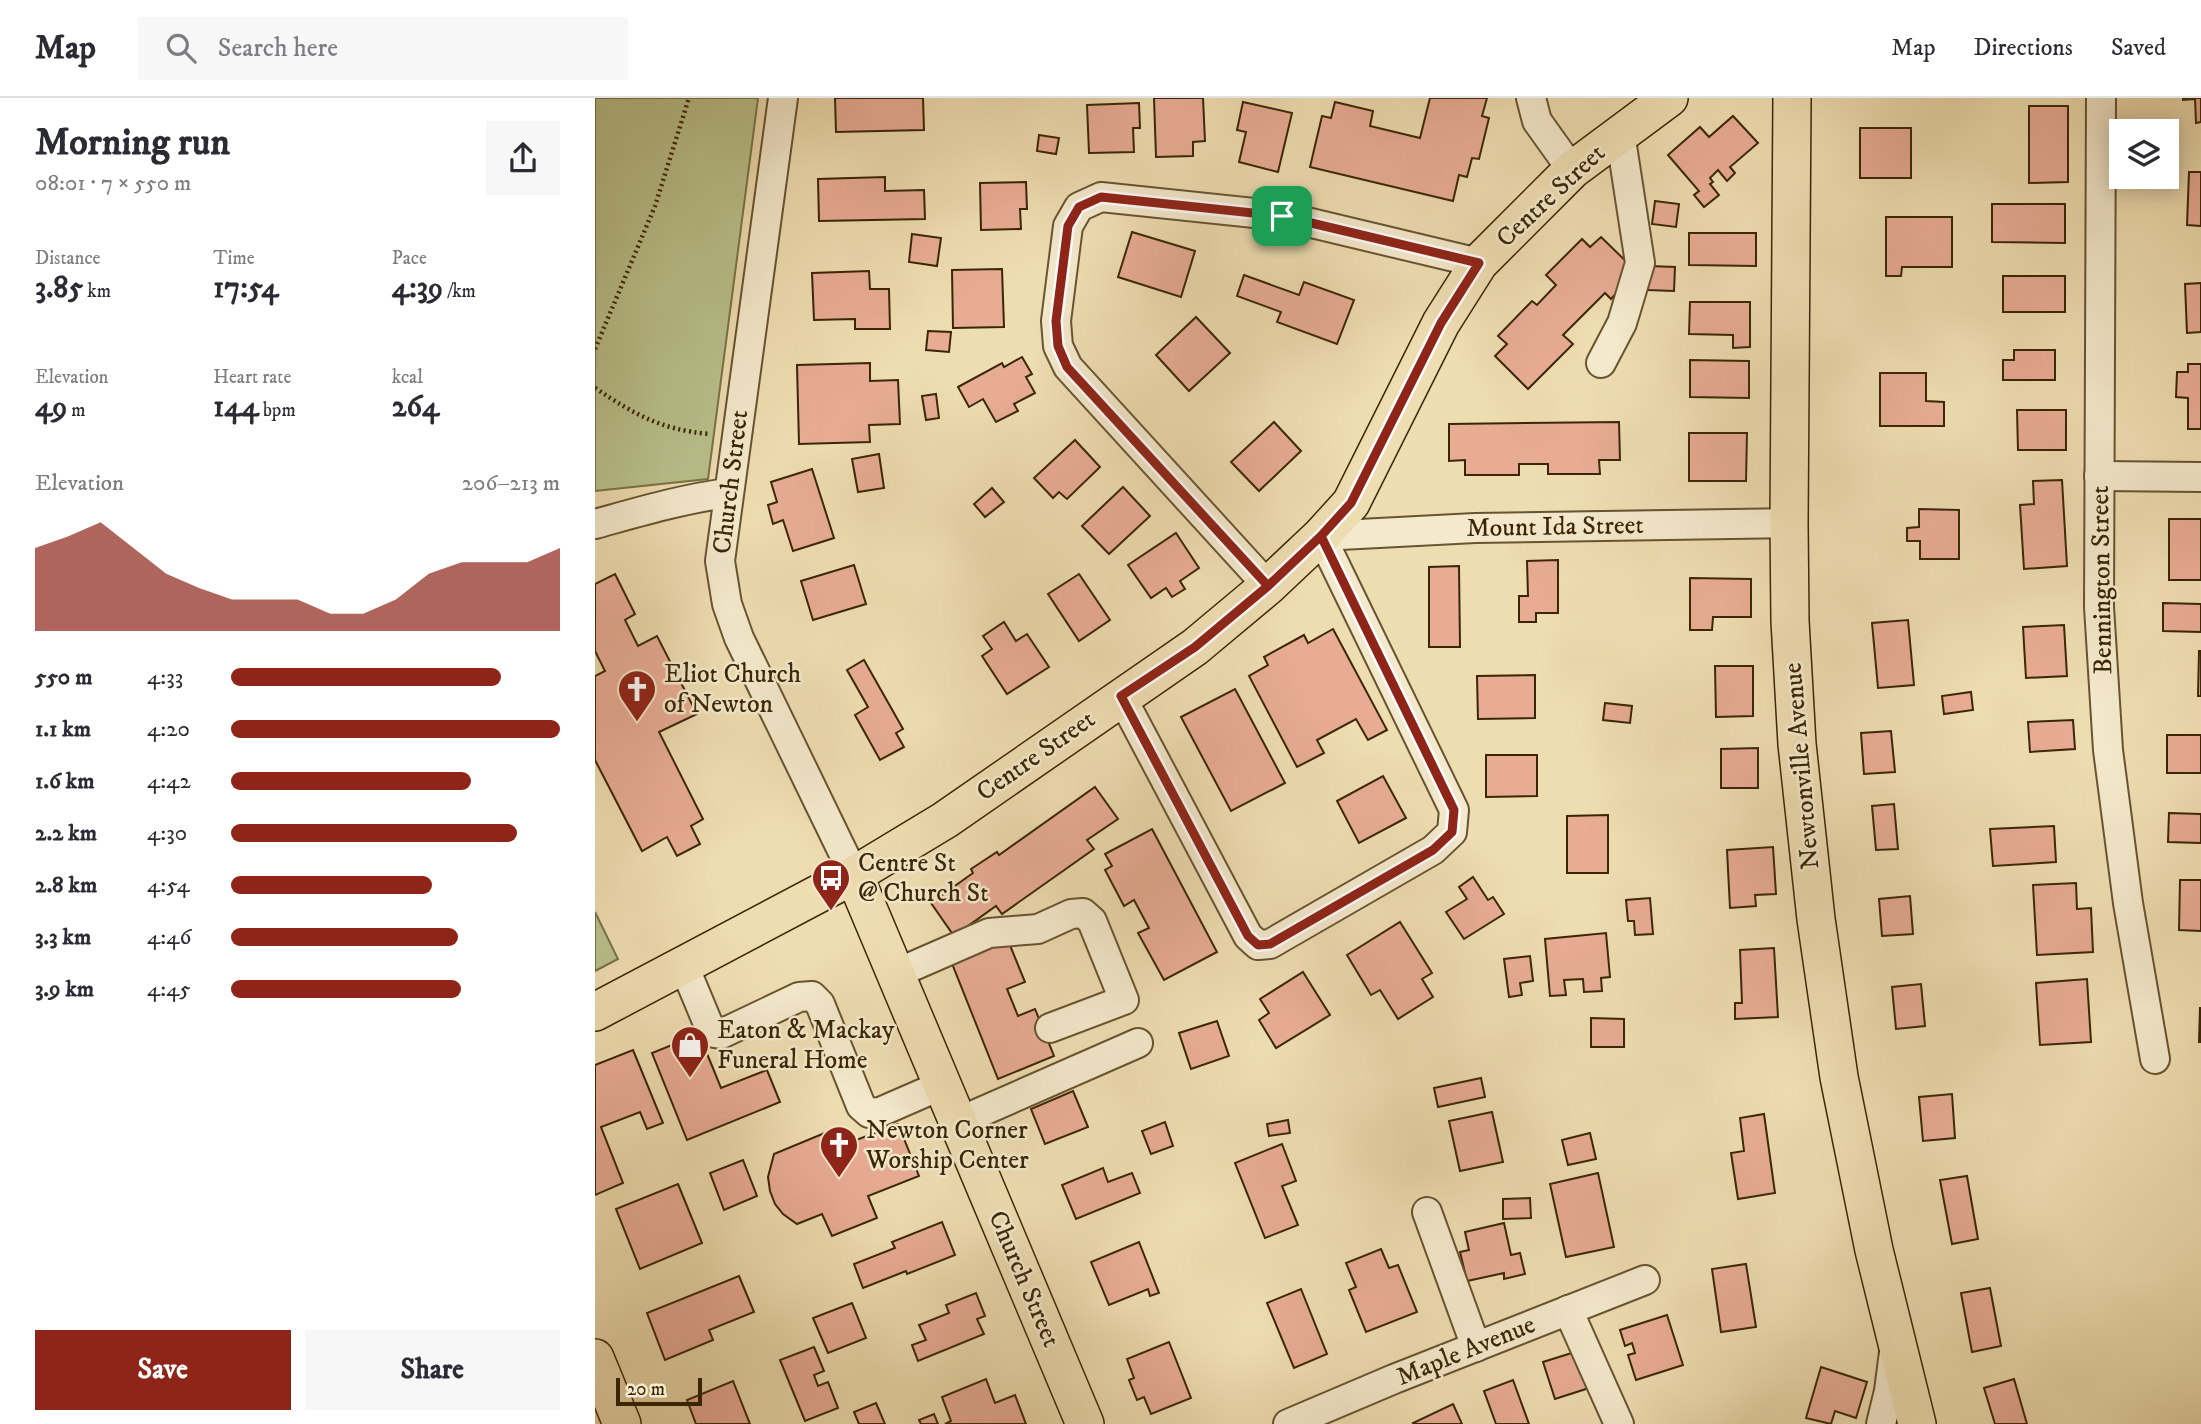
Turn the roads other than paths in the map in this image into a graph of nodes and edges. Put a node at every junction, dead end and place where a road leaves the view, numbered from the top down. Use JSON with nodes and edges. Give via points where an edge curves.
{"nodes":[{"id":1,"x":783,"y":98,"type":"edge"},
{"id":2,"x":1531,"y":98,"type":"edge"},
{"id":3,"x":1669,"y":98,"type":"edge"},
{"id":4,"x":1791,"y":98,"type":"edge"},
{"id":5,"x":2101,"y":98,"type":"edge"},
{"id":6,"x":1620,"y":133,"type":"junction"},
{"id":7,"x":1572,"y":170,"type":"junction"},
{"id":8,"x":1479,"y":263,"type":"junction"},
{"id":9,"x":1601,"y":363,"type":"dead end"},
{"id":10,"x":2099,"y":476,"type":"junction"},
{"id":11,"x":2201,"y":477,"type":"edge"},
{"id":12,"x":728,"y":494,"type":"junction"},
{"id":13,"x":1789,"y":523,"type":"junction"},
{"id":14,"x":595,"y":524,"type":"edge"},
{"id":15,"x":1321,"y":536,"type":"junction"},
{"id":16,"x":1268,"y":586,"type":"junction"},
{"id":17,"x":1121,"y":696,"type":"junction"},
{"id":18,"x":853,"y":875,"type":"junction"},
{"id":19,"x":684,"y":966,"type":"junction"},
{"id":20,"x":895,"y":974,"type":"junction"},
{"id":21,"x":595,"y":1012,"type":"edge"},
{"id":22,"x":1051,"y":1028,"type":"dead end"},
{"id":23,"x":1138,"y":1044,"type":"dead end"},
{"id":24,"x":2155,"y":1059,"type":"dead end"},
{"id":25,"x":942,"y":1085,"type":"junction"},
{"id":26,"x":958,"y":1122,"type":"junction"},
{"id":27,"x":1427,"y":1212,"type":"dead end"},
{"id":28,"x":1645,"y":1280,"type":"dead end"},
{"id":29,"x":1568,"y":1310,"type":"junction"},
{"id":30,"x":1896,"y":1339,"type":"junction"},
{"id":31,"x":1476,"y":1348,"type":"junction"},
{"id":32,"x":595,"y":1357,"type":"edge"},
{"id":33,"x":622,"y":1424,"type":"edge"},
{"id":34,"x":1085,"y":1424,"type":"edge"},
{"id":35,"x":1288,"y":1424,"type":"edge"},
{"id":36,"x":1619,"y":1424,"type":"edge"},
{"id":37,"x":1881,"y":1424,"type":"edge"},
{"id":38,"x":1917,"y":1424,"type":"edge"}],
"edges":[{"from":1,"to":12,"type":"street","name":"Church Street"},
{"from":2,"to":7,"type":"street","via":[[1537,121]]},
{"from":3,"to":6,"type":"main road","name":"Centre Street"},
{"from":4,"to":13,"type":"main road","name":"Newtonville Avenue"},
{"from":5,"to":10,"type":"street","name":"Bennington Street"},
{"from":6,"to":7,"type":"main road","name":"Centre Street"},
{"from":6,"to":9,"type":"street","via":[[1640,263],[1622,323]]},
{"from":7,"to":8,"type":"main road","name":"Centre Street"},
{"from":8,"to":15,"type":"main road","name":"Centre Street","via":[[1441,323],[1351,503]]},
{"from":8,"to":16,"type":"street","via":[[1282,216],[1101,197],[1079,207],[1068,226],[1056,321],[1058,346],[1067,367]]},
{"from":10,"to":11,"type":"street"},
{"from":10,"to":24,"type":"street","name":"Bennington Street","via":[[2099,607],[2108,750]]},
{"from":12,"to":14,"type":"street","via":[[697,497]]},
{"from":12,"to":18,"type":"street","name":"Church Street","via":[[720,561],[727,604],[748,658]]},
{"from":13,"to":15,"type":"street","name":"Mount Ida Street","via":[[1475,528]]},
{"from":13,"to":30,"type":"main road","name":"Newtonville Avenue","via":[[1797,744],[1817,931],[1853,1152]]},
{"from":15,"to":16,"type":"main road","name":"Centre Street"},
{"from":15,"to":17,"type":"street","via":[[1454,810],[1452,832],[1433,850],[1270,944],[1258,945],[1248,936]]},
{"from":16,"to":17,"type":"main road","name":"Centre Street","via":[[1195,647]]},
{"from":17,"to":18,"type":"main road","name":"Centre Street","via":[[945,820]]},
{"from":18,"to":19,"type":"main road","name":"Centre Street"},
{"from":18,"to":20,"type":"main road","name":"Church Street"},
{"from":19,"to":21,"type":"main road","name":"Centre Street"},
{"from":19,"to":25,"type":"street","via":[[709,1026],[721,1034],[799,996],[812,996],[820,1004],[861,1106],[869,1113]]},
{"from":20,"to":22,"type":"street","via":[[989,933],[1038,929],[1083,913],[1091,921],[1124,1000]]},
{"from":20,"to":25,"type":"main road","name":"Church Street"},
{"from":23,"to":26,"type":"street"},
{"from":25,"to":26,"type":"main road","name":"Church Street"},
{"from":26,"to":34,"type":"main road","name":"Church Street"},
{"from":27,"to":31,"type":"street"},
{"from":28,"to":29,"type":"street","name":"Maple Avenue"},
{"from":29,"to":31,"type":"street","name":"Maple Avenue"},
{"from":29,"to":36,"type":"street"},
{"from":30,"to":37,"type":"street"},
{"from":30,"to":38,"type":"main road","name":"Newtonville Avenue"},
{"from":31,"to":35,"type":"street","name":"Maple Avenue"},
{"from":32,"to":33,"type":"main road"}]}
